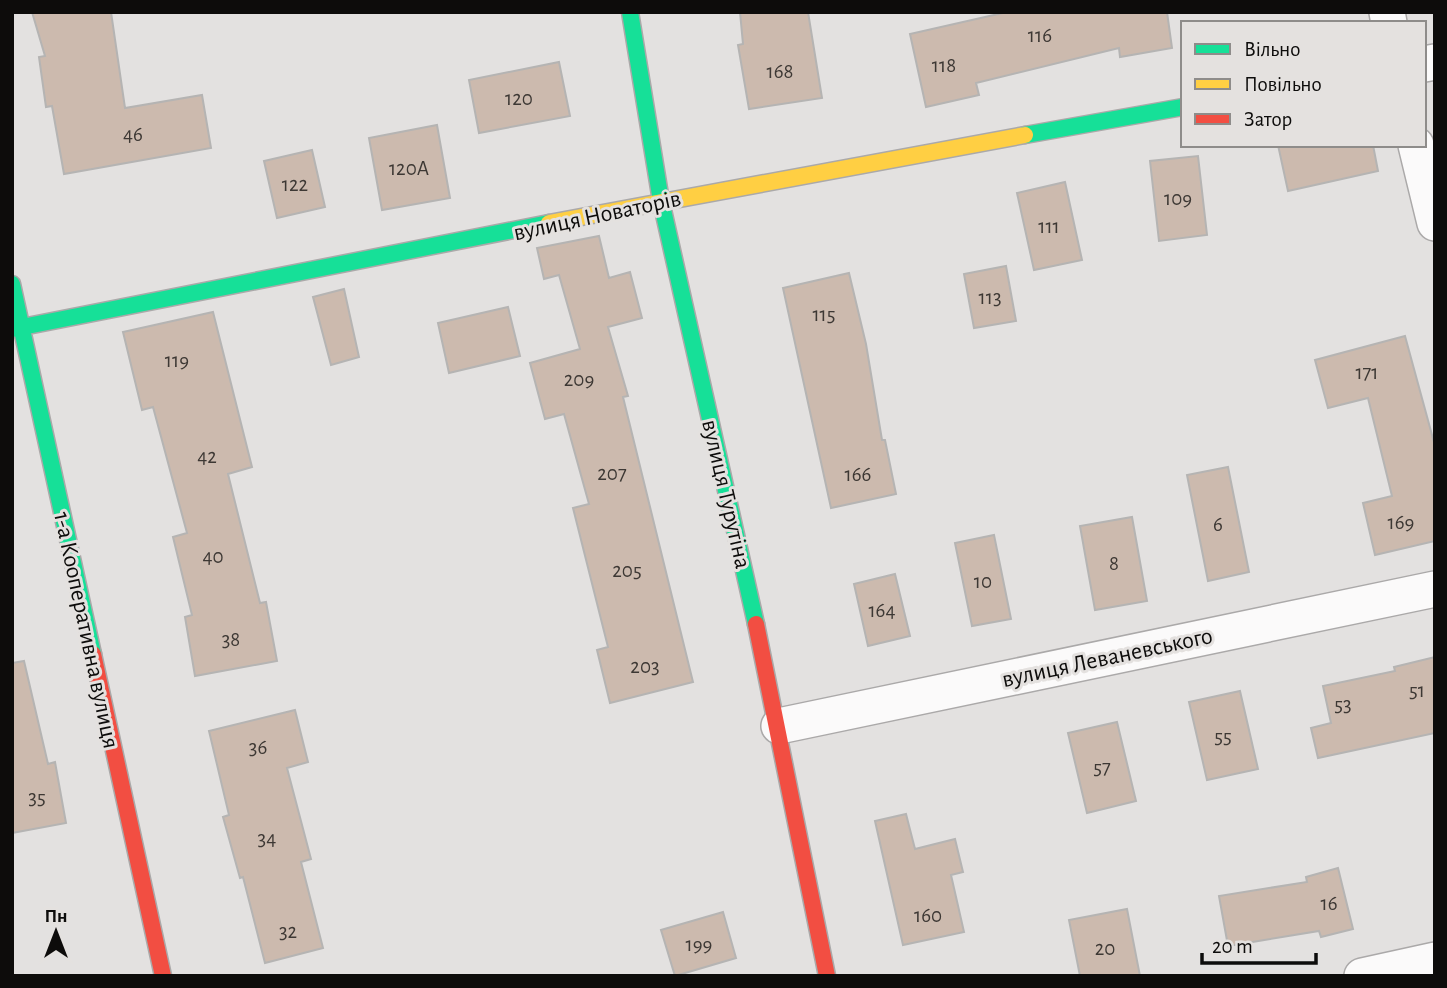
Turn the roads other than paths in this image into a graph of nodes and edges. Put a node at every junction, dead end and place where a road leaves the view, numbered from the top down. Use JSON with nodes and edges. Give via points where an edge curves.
{"nodes":[{"id":1,"x":630,"y":12,"type":"edge"},
{"id":2,"x":1181,"y":107,"type":"edge"},
{"id":3,"x":1416,"y":147,"type":"edge"},
{"id":4,"x":661,"y":201,"type":"junction"},
{"id":5,"x":1435,"y":223,"type":"edge"},
{"id":6,"x":12,"y":285,"type":"edge"},
{"id":7,"x":17,"y":329,"type":"edge"},
{"id":8,"x":1435,"y":589,"type":"edge"},
{"id":9,"x":779,"y":726,"type":"junction"},
{"id":10,"x":1435,"y":960,"type":"edge"},
{"id":11,"x":163,"y":976,"type":"edge"},
{"id":12,"x":827,"y":976,"type":"edge"},
{"id":13,"x":1362,"y":976,"type":"edge"}],
"edges":[{"from":1,"to":4,"type":"street","name":"вулиця Турутіна"},
{"from":2,"to":4,"type":"street","name":"вулиця Новаторів"},
{"from":3,"to":5,"type":"street"},
{"from":4,"to":7,"type":"street","name":"вулиця Новаторів"},
{"from":4,"to":9,"type":"street","name":"вулиця Турутіна"},
{"from":6,"to":7,"type":"street","name":"1-а Кооперативна вулиця"},
{"from":7,"to":11,"type":"street","name":"1-а Кооперативна вулиця"},
{"from":8,"to":9,"type":"street","name":"вулиця Леваневського"},
{"from":9,"to":12,"type":"street","name":"вулиця Турутіна"},
{"from":10,"to":13,"type":"street"}]}
